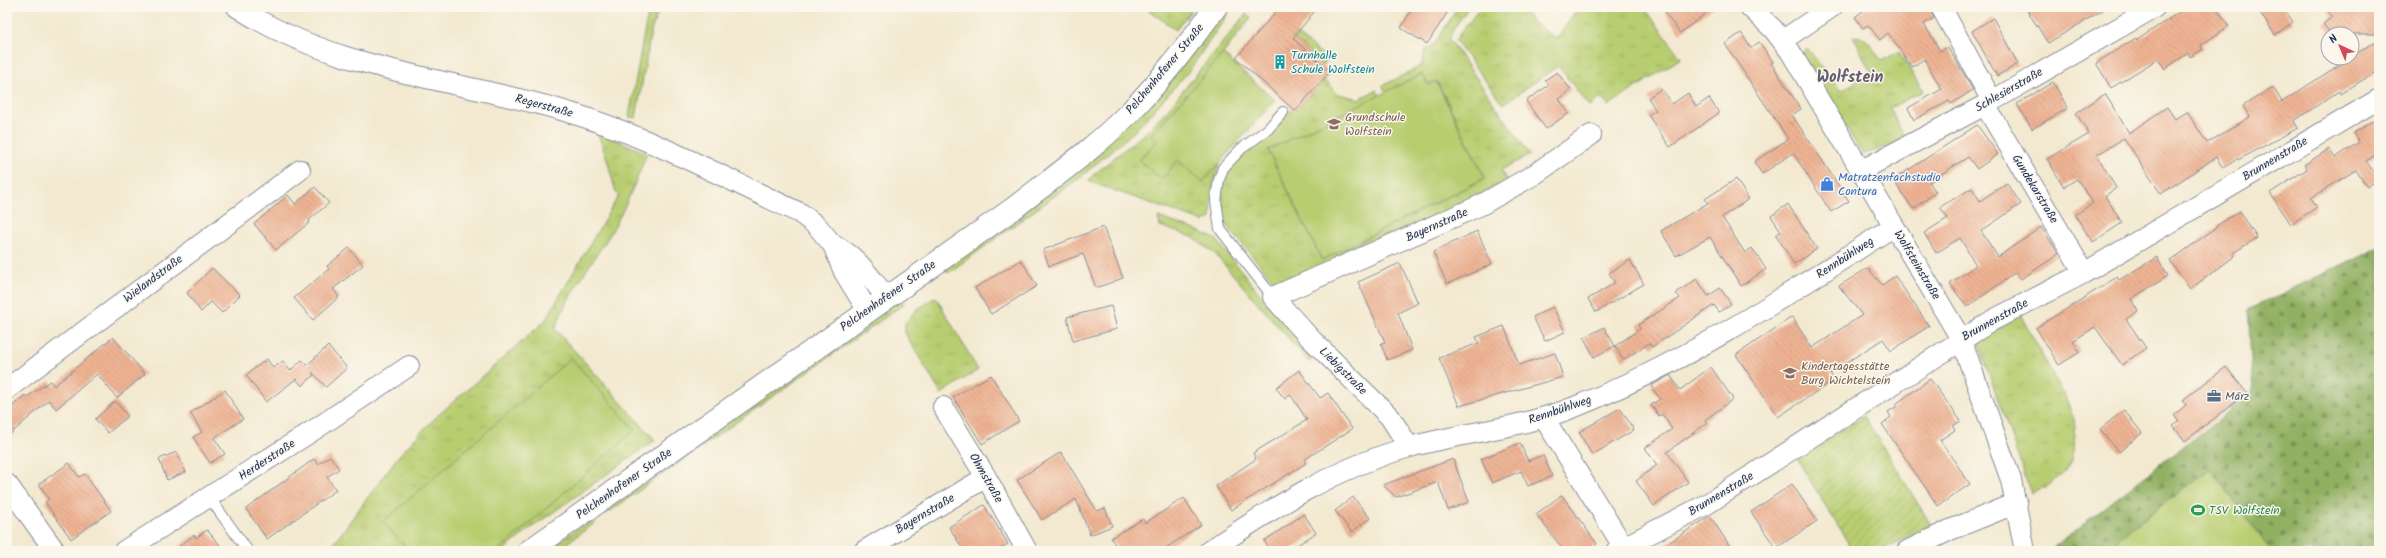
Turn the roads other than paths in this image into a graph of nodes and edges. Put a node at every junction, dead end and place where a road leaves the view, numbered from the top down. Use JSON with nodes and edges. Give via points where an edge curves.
{"nodes":[{"id":1,"x":237,"y":7,"type":"edge"},
{"id":2,"x":1216,"y":7,"type":"edge"},
{"id":3,"x":1750,"y":7,"type":"edge"},
{"id":4,"x":1832,"y":7,"type":"edge"},
{"id":5,"x":1941,"y":7,"type":"edge"},
{"id":6,"x":2155,"y":7,"type":"edge"},
{"id":7,"x":1783,"y":40,"type":"junction"},
{"id":8,"x":2379,"y":98,"type":"edge"},
{"id":9,"x":1988,"y":103,"type":"junction"},
{"id":10,"x":1283,"y":112,"type":"dead end"},
{"id":11,"x":1591,"y":135,"type":"dead end"},
{"id":12,"x":300,"y":170,"type":"dead end"},
{"id":13,"x":1862,"y":170,"type":"junction"},
{"id":14,"x":1894,"y":226,"type":"junction"},
{"id":15,"x":833,"y":245,"type":"junction"},
{"id":16,"x":2084,"y":273,"type":"junction"},
{"id":17,"x":1273,"y":296,"type":"junction"},
{"id":18,"x":886,"y":297,"type":"junction"},
{"id":19,"x":868,"y":311,"type":"junction"},
{"id":20,"x":1961,"y":338,"type":"junction"},
{"id":21,"x":409,"y":366,"type":"dead end"},
{"id":22,"x":7,"y":388,"type":"edge"},
{"id":23,"x":943,"y":406,"type":"dead end"},
{"id":24,"x":1544,"y":418,"type":"junction"},
{"id":25,"x":1410,"y":447,"type":"junction"},
{"id":26,"x":986,"y":477,"type":"junction"},
{"id":27,"x":7,"y":484,"type":"edge"},
{"id":28,"x":209,"y":496,"type":"junction"},
{"id":29,"x":2017,"y":503,"type":"junction"},
{"id":30,"x":1622,"y":549,"type":"edge"},
{"id":31,"x":55,"y":551,"type":"edge"},
{"id":32,"x":124,"y":551,"type":"edge"},
{"id":33,"x":248,"y":551,"type":"edge"},
{"id":34,"x":529,"y":551,"type":"edge"},
{"id":35,"x":864,"y":551,"type":"edge"},
{"id":36,"x":1027,"y":551,"type":"edge"},
{"id":37,"x":1209,"y":551,"type":"edge"},
{"id":38,"x":1906,"y":551,"type":"edge"},
{"id":39,"x":2025,"y":551,"type":"edge"}],
"edges":[{"from":1,"to":15,"type":"street","name":"Regerstraße","via":[[282,32],[353,58],[555,108],[634,135],[800,213],[817,226]]},
{"from":2,"to":18,"type":"main road","name":"Pelchenhofener Straße","via":[[1155,85],[1097,143],[1014,208]]},
{"from":3,"to":7,"type":"street","name":"Wolfsteinstraße"},
{"from":4,"to":7,"type":"street"},
{"from":5,"to":9,"type":"street","name":"Gundekarstraße"},
{"from":6,"to":9,"type":"street","name":"Schlesierstraße"},
{"from":7,"to":13,"type":"street","name":"Wolfsteinstraße"},
{"from":8,"to":16,"type":"street","name":"Brunnenstraße"},
{"from":9,"to":13,"type":"street","name":"Schlesierstraße"},
{"from":9,"to":16,"type":"street","name":"Gundekarstraße"},
{"from":10,"to":17,"type":"lane","via":[[1268,129],[1241,149],[1223,168],[1216,201],[1220,229]]},
{"from":11,"to":17,"type":"street","name":"Bayernstraße","via":[[1535,174],[1481,205]]},
{"from":12,"to":22,"type":"street","name":"Wielandstraße"},
{"from":13,"to":14,"type":"street","name":"Wolfsteinstraße"},
{"from":14,"to":20,"type":"street","name":"Wolfsteinstraße"},
{"from":14,"to":24,"type":"street","name":"Rennbühlweg","via":[[1731,330],[1617,388]]},
{"from":15,"to":18,"type":"street","name":"Regerstraße","via":[[853,258]]},
{"from":15,"to":19,"type":"street","name":"Regerstraße","via":[[844,272]]},
{"from":16,"to":20,"type":"street","name":"Brunnenstraße"},
{"from":17,"to":25,"type":"street","name":"Liebigstraße","via":[[1310,338],[1390,417]]},
{"from":18,"to":19,"type":"main road","name":"Pelchenhofener Straße"},
{"from":19,"to":34,"type":"main road","name":"Pelchenhofener Straße"},
{"from":20,"to":29,"type":"street","name":"Wolfsteinstraße","via":[[2000,445]]},
{"from":20,"to":30,"type":"street","name":"Brunnenstraße","via":[[1713,501]]},
{"from":21,"to":28,"type":"street","name":"Herderstraße"},
{"from":23,"to":26,"type":"street","name":"Ohmstraße"},
{"from":24,"to":25,"type":"street","name":"Rennbühlweg"},
{"from":24,"to":30,"type":"street"},
{"from":25,"to":37,"type":"street","name":"Rennbühlweg","via":[[1362,464],[1299,494]]},
{"from":26,"to":35,"type":"street","name":"Bayernstraße"},
{"from":26,"to":36,"type":"street","name":"Ohmstraße"},
{"from":27,"to":31,"type":"street"},
{"from":28,"to":32,"type":"street","name":"Herderstraße"},
{"from":28,"to":33,"type":"lane"},
{"from":29,"to":38,"type":"street"},
{"from":29,"to":39,"type":"street","name":"Wolfsteinstraße"}]}
